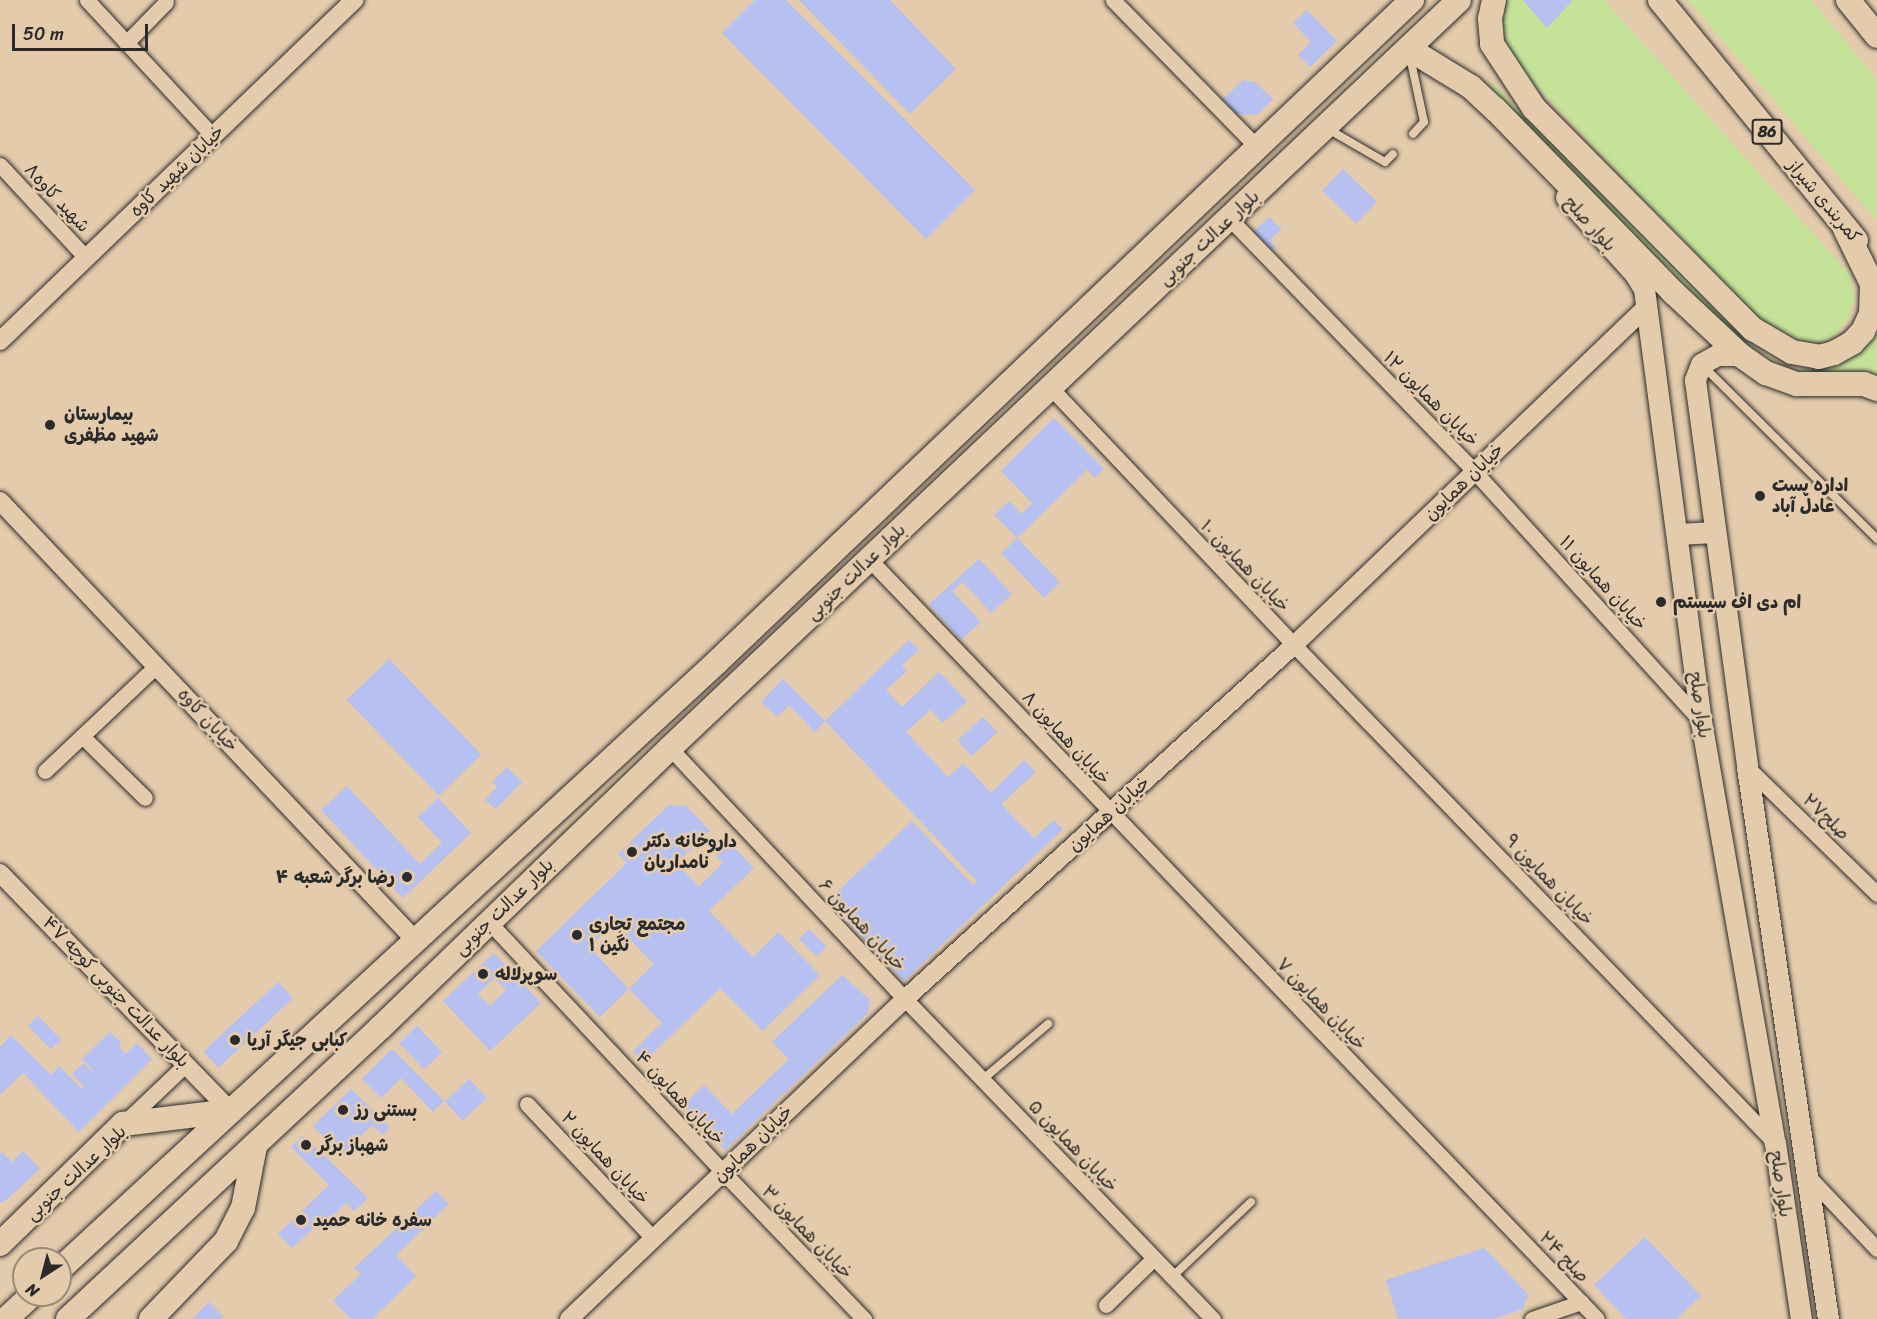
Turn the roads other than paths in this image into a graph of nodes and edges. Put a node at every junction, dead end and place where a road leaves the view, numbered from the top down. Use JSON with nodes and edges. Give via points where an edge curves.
{"nodes":[{"id":1,"x":87,"y":0,"type":"edge"},
{"id":2,"x":1113,"y":0,"type":"edge"},
{"id":3,"x":1412,"y":0,"type":"edge"},
{"id":4,"x":1459,"y":0,"type":"edge"},
{"id":5,"x":1494,"y":0,"type":"edge"},
{"id":6,"x":1660,"y":0,"type":"edge"},
{"id":7,"x":1848,"y":0,"type":"edge"},
{"id":8,"x":166,"y":2,"type":"dead end"},
{"id":9,"x":343,"y":4,"type":"edge"},
{"id":10,"x":1877,"y":36,"type":"edge"},
{"id":11,"x":126,"y":43,"type":"junction"},
{"id":12,"x":1409,"y":49,"type":"junction"},
{"id":13,"x":1327,"y":128,"type":"junction"},
{"id":14,"x":1517,"y":131,"type":"junction"},
{"id":15,"x":1413,"y":134,"type":"dead end"},
{"id":16,"x":213,"y":136,"type":"junction"},
{"id":17,"x":1258,"y":148,"type":"junction"},
{"id":18,"x":1393,"y":154,"type":"dead end"},
{"id":19,"x":0,"y":165,"type":"edge"},
{"id":20,"x":1229,"y":218,"type":"junction"},
{"id":21,"x":1845,"y":229,"type":"junction"},
{"id":22,"x":86,"y":258,"type":"junction"},
{"id":23,"x":1877,"y":261,"type":"edge"},
{"id":24,"x":1647,"y":306,"type":"junction"},
{"id":25,"x":0,"y":341,"type":"edge"},
{"id":26,"x":1740,"y":355,"type":"junction"},
{"id":27,"x":1701,"y":364,"type":"junction"},
{"id":28,"x":1051,"y":388,"type":"junction"},
{"id":29,"x":1877,"y":389,"type":"edge"},
{"id":30,"x":1475,"y":472,"type":"junction"},
{"id":31,"x":0,"y":501,"type":"edge"},
{"id":32,"x":1715,"y":532,"type":"junction"},
{"id":33,"x":1677,"y":534,"type":"junction"},
{"id":34,"x":1877,"y":538,"type":"edge"},
{"id":35,"x":869,"y":559,"type":"junction"},
{"id":36,"x":1294,"y":645,"type":"junction"},
{"id":37,"x":717,"y":662,"type":"junction"},
{"id":38,"x":156,"y":666,"type":"junction"},
{"id":39,"x":738,"y":684,"type":"junction"},
{"id":40,"x":1701,"y":721,"type":"junction"},
{"id":41,"x":82,"y":736,"type":"junction"},
{"id":42,"x":670,"y":748,"type":"junction"},
{"id":43,"x":1748,"y":767,"type":"junction"},
{"id":44,"x":45,"y":771,"type":"dead end"},
{"id":45,"x":145,"y":798,"type":"dead end"},
{"id":46,"x":1110,"y":813,"type":"junction"},
{"id":47,"x":0,"y":873,"type":"edge"},
{"id":48,"x":1877,"y":894,"type":"edge"},
{"id":49,"x":489,"y":922,"type":"junction"},
{"id":50,"x":416,"y":940,"type":"junction"},
{"id":51,"x":905,"y":999,"type":"junction"},
{"id":52,"x":1048,"y":1024,"type":"dead end"},
{"id":53,"x":186,"y":1064,"type":"junction"},
{"id":54,"x":982,"y":1080,"type":"junction"},
{"id":55,"x":527,"y":1104,"type":"dead end"},
{"id":56,"x":231,"y":1111,"type":"junction"},
{"id":57,"x":123,"y":1124,"type":"junction"},
{"id":58,"x":1775,"y":1143,"type":"junction"},
{"id":59,"x":255,"y":1146,"type":"junction"},
{"id":60,"x":723,"y":1172,"type":"junction"},
{"id":61,"x":1806,"y":1174,"type":"junction"},
{"id":62,"x":1251,"y":1202,"type":"dead end"},
{"id":63,"x":1504,"y":1221,"type":"joint"},
{"id":64,"x":653,"y":1238,"type":"junction"},
{"id":65,"x":1,"y":1242,"type":"edge"},
{"id":66,"x":1877,"y":1249,"type":"edge"},
{"id":67,"x":72,"y":1258,"type":"edge"},
{"id":68,"x":1154,"y":1258,"type":"junction"},
{"id":69,"x":1172,"y":1277,"type":"junction"},
{"id":70,"x":1581,"y":1302,"type":"junction"},
{"id":71,"x":1106,"y":1305,"type":"dead end"},
{"id":72,"x":19,"y":1307,"type":"edge"},
{"id":73,"x":6,"y":1319,"type":"edge"},
{"id":74,"x":68,"y":1319,"type":"edge"},
{"id":75,"x":151,"y":1319,"type":"edge"},
{"id":76,"x":568,"y":1319,"type":"edge"},
{"id":77,"x":864,"y":1319,"type":"edge"},
{"id":78,"x":1213,"y":1319,"type":"edge"},
{"id":79,"x":1532,"y":1319,"type":"edge"},
{"id":80,"x":1597,"y":1319,"type":"edge"},
{"id":81,"x":1801,"y":1319,"type":"edge"},
{"id":82,"x":1828,"y":1319,"type":"edge"}],
"edges":[{"from":1,"to":11,"type":"street"},
{"from":2,"to":17,"type":"street"},
{"from":3,"to":17,"type":"main road","name":"بلوار عدالت جنوبی"},
{"from":4,"to":12,"type":"main road","name":"بلوار عدالت جنوبی"},
{"from":5,"to":21,"type":"main road","via":[[1490,19],[1492,44],[1534,108],[1753,328],[1792,352],[1819,357],[1834,353],[1852,343],[1871,314],[1872,284]]},
{"from":6,"to":21,"type":"main road","name":"کمربندی شیراز","number":"86"},
{"from":7,"to":10,"type":"main road"},
{"from":8,"to":11,"type":"street"},
{"from":9,"to":16,"type":"street","name":"خیابان شهید کاوه"},
{"from":11,"to":16,"type":"street"},
{"from":12,"to":13,"type":"main road","name":"بلوار عدالت جنوبی"},
{"from":12,"to":14,"type":"main road","via":[[1471,87]]},
{"from":12,"to":15,"type":"lane","via":[[1424,122]]},
{"from":13,"to":18,"type":"lane","via":[[1385,162]]},
{"from":13,"to":20,"type":"main road","name":"بلوار عدالت جنوبی"},
{"from":14,"to":24,"type":"main road","name":"بلوار صلح","via":[[1551,179],[1635,274],[1644,289]]},
{"from":14,"to":26,"type":"main road","via":[[1674,293]]},
{"from":16,"to":22,"type":"street","name":"خیابان شهید کاوه"},
{"from":17,"to":37,"type":"main road","name":"بلوار عدالت جنوبی"},
{"from":19,"to":22,"type":"street","name":"شهید کاوه۸"},
{"from":20,"to":28,"type":"main road","name":"بلوار عدالت جنوبی"},
{"from":20,"to":30,"type":"street","name":"خیابان همایون ۱۲"},
{"from":21,"to":23,"type":"main road","name":"کمربندی شیراز","number":"86"},
{"from":22,"to":25,"type":"street","name":"خیابان شهید کاوه"},
{"from":24,"to":30,"type":"street","name":"خیابان همایون"},
{"from":24,"to":33,"type":"main road","name":"بلوار صلح"},
{"from":26,"to":27,"type":"main road","via":[[1717,355]]},
{"from":26,"to":29,"type":"main road","via":[[1766,373],[1797,384],[1864,384]]},
{"from":27,"to":32,"type":"main road","name":"بلوار صلح","via":[[1695,380]]},
{"from":27,"to":34,"type":"lane"},
{"from":28,"to":35,"type":"main road","name":"بلوار عدالت جنوبی"},
{"from":28,"to":36,"type":"street","name":"خیابان همایون ۱۰"},
{"from":30,"to":36,"type":"street","name":"خیابان همایون"},
{"from":30,"to":40,"type":"street","name":"خیابان همایون ۱۱"},
{"from":31,"to":38,"type":"street","name":"خیابان کاوه"},
{"from":32,"to":33,"type":"main road"},
{"from":32,"to":43,"type":"main road","name":"بلوار صلح"},
{"from":33,"to":40,"type":"main road","name":"بلوار صلح"},
{"from":35,"to":39,"type":"main road","name":"بلوار عدالت جنوبی"},
{"from":35,"to":46,"type":"street","name":"خیابان همایون ۸"},
{"from":36,"to":46,"type":"street","name":"خیابان همایون"},
{"from":36,"to":58,"type":"street","name":"خیابان همایون ۹"},
{"from":37,"to":39,"type":"main road"},
{"from":37,"to":50,"type":"main road","name":"بلوار عدالت جنوبی"},
{"from":38,"to":41,"type":"street"},
{"from":38,"to":50,"type":"street","name":"خیابان کاوه"},
{"from":39,"to":42,"type":"main road","name":"بلوار عدالت جنوبی"},
{"from":40,"to":58,"type":"main road","name":"بلوار صلح"},
{"from":41,"to":44,"type":"street"},
{"from":41,"to":45,"type":"street"},
{"from":42,"to":49,"type":"main road","name":"بلوار عدالت جنوبی"},
{"from":42,"to":51,"type":"street","name":"خیابان همایون ۶"},
{"from":43,"to":48,"type":"street","name":"صلح۲۷"},
{"from":43,"to":61,"type":"main road","name":"بلوار صلح"},
{"from":46,"to":51,"type":"street","name":"خیابان همایون"},
{"from":46,"to":63,"type":"street","name":"خیابان همایون ۷"},
{"from":47,"to":53,"type":"street","name":"بلوار عدالت جنوبی کوچه ۴۷"},
{"from":49,"to":59,"type":"main road","name":"بلوار عدالت جنوبی"},
{"from":49,"to":60,"type":"street","name":"خیابان همایون ۴"},
{"from":50,"to":56,"type":"main road","name":"بلوار عدالت جنوبی"},
{"from":51,"to":54,"type":"street","name":"خیابان همایون ۵"},
{"from":51,"to":60,"type":"street","name":"خیابان همایون"},
{"from":52,"to":54,"type":"lane"},
{"from":53,"to":56,"type":"street","name":"بلوار عدالت جنوبی کوچه ۴۷"},
{"from":53,"to":57,"type":"street"},
{"from":54,"to":68,"type":"street","name":"خیابان همایون ۵"},
{"from":55,"to":64,"type":"street","name":"خیابان همایون ۲"},
{"from":56,"to":57,"type":"main road","name":"بلوار عدالت جنوبی"},
{"from":56,"to":67,"type":"main road","name":"بلوار عدالت جنوبی"},
{"from":57,"to":65,"type":"main road","name":"بلوار عدالت جنوبی"},
{"from":58,"to":81,"type":"main road","name":"بلوار صلح"},
{"from":59,"to":74,"type":"main road","name":"بلوار عدالت جنوبی"},
{"from":59,"to":75,"type":"main road","via":[[243,1208],[226,1241]]},
{"from":60,"to":64,"type":"street","name":"خیابان همایون"},
{"from":60,"to":77,"type":"street","name":"خیابان همایون ۳"},
{"from":61,"to":66,"type":"street"},
{"from":61,"to":82,"type":"main road","name":"بلوار صلح"},
{"from":62,"to":69,"type":"lane"},
{"from":63,"to":70,"type":"street","name":"صلح ۲۴"},
{"from":64,"to":76,"type":"street","name":"خیابان همایون"},
{"from":68,"to":69,"type":"street","name":"خیابان همایون ۵"},
{"from":68,"to":71,"type":"street"},
{"from":69,"to":78,"type":"street","name":"خیابان همایون ۵"},
{"from":70,"to":79,"type":"street"},
{"from":70,"to":80,"type":"street","name":"صلح ۲۴"},
{"from":72,"to":73,"type":"main road"}]}
